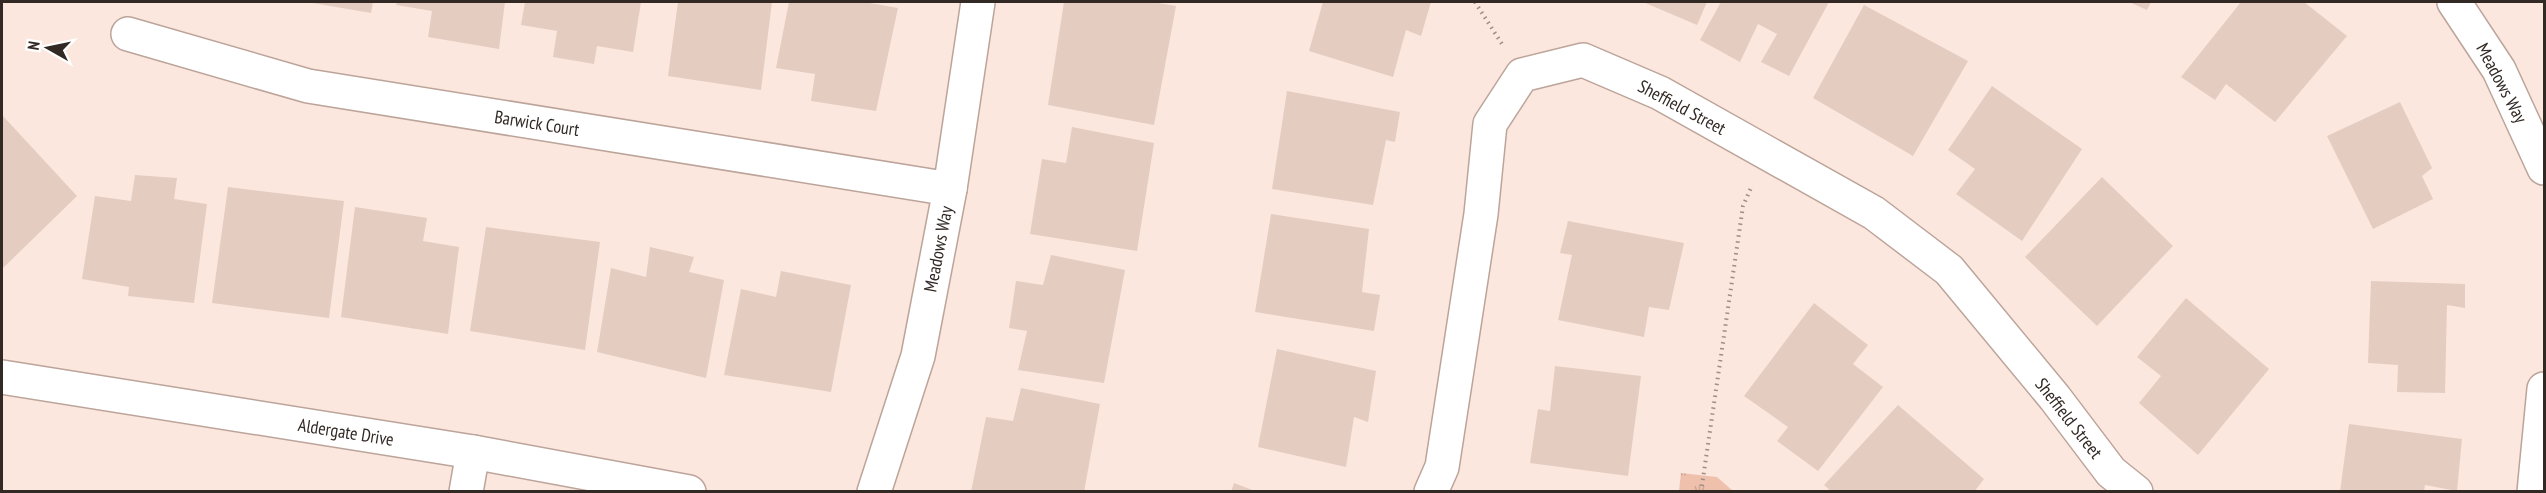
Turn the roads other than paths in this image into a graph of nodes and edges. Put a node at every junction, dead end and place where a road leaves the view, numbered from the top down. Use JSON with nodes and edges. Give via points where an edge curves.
{"nodes":[{"id":1,"x":978,"y":2,"type":"edge"},
{"id":2,"x":2454,"y":2,"type":"edge"},
{"id":3,"x":128,"y":34,"type":"dead end"},
{"id":4,"x":2544,"y":168,"type":"edge"},
{"id":5,"x":950,"y":189,"type":"junction"},
{"id":6,"x":2,"y":377,"type":"edge"},
{"id":7,"x":2544,"y":388,"type":"edge"},
{"id":8,"x":473,"y":452,"type":"junction"},
{"id":9,"x":466,"y":492,"type":"edge"},
{"id":10,"x":689,"y":492,"type":"edge"},
{"id":11,"x":874,"y":492,"type":"edge"},
{"id":12,"x":1431,"y":492,"type":"edge"},
{"id":13,"x":2136,"y":492,"type":"edge"},
{"id":14,"x":2534,"y":492,"type":"edge"}],
"edges":[{"from":1,"to":5,"type":"street","name":"Meadows Way"},
{"from":2,"to":4,"type":"street","name":"Meadows Way","via":[[2499,70]]},
{"from":3,"to":5,"type":"street","name":"Barwick Court","via":[[308,86]]},
{"from":5,"to":11,"type":"street","name":"Meadows Way","via":[[918,356]]},
{"from":6,"to":8,"type":"street","name":"Aldergate Drive"},
{"from":7,"to":14,"type":"street"},
{"from":8,"to":9,"type":"street"},
{"from":8,"to":10,"type":"street","name":"Aldergate Drive"},
{"from":12,"to":13,"type":"street","name":"Sheffield Street","via":[[1442,467],[1481,214],[1490,124],[1522,75],[1583,60],[1660,93],[1874,213],[1949,270],[2111,472]]}]}
